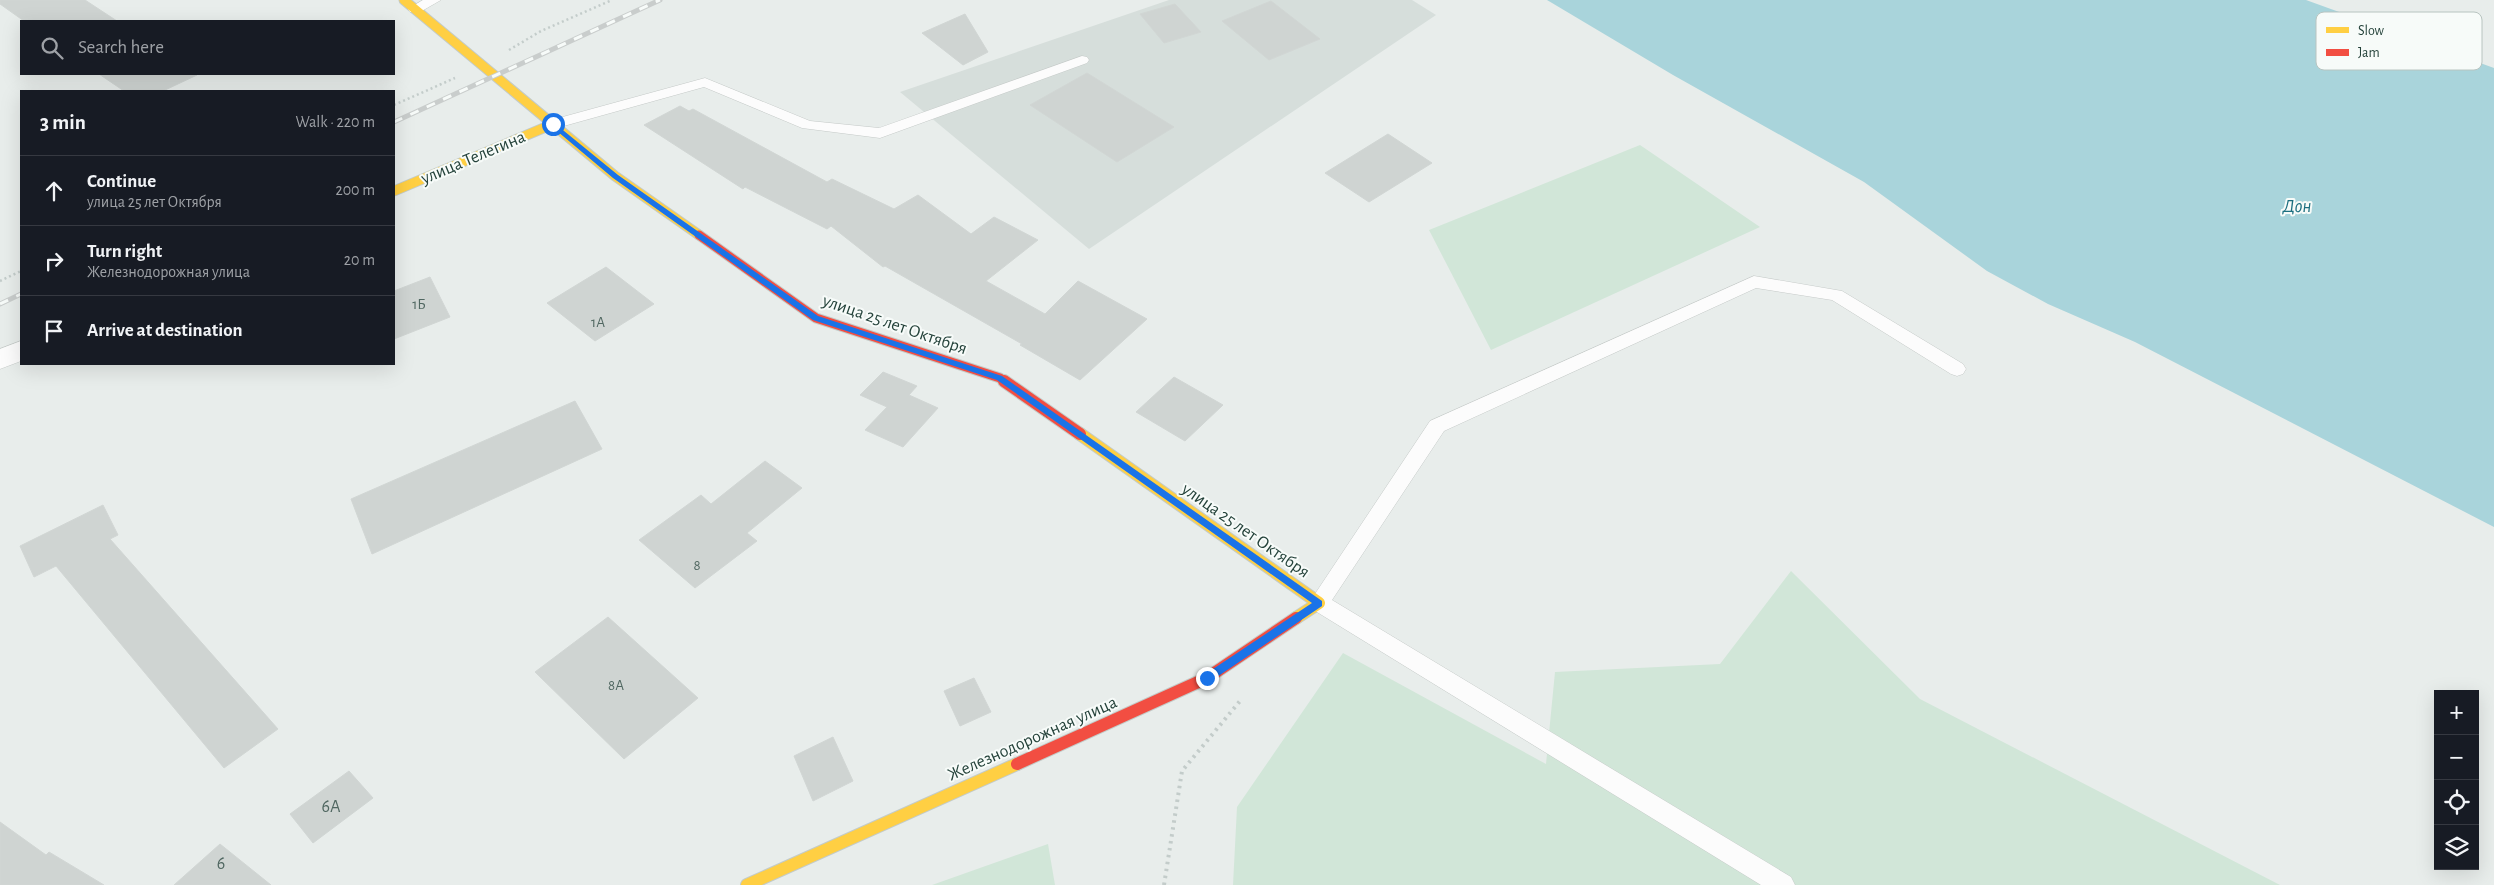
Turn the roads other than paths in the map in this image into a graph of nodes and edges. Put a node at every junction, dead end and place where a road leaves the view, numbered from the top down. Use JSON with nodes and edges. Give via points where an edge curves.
{"nodes":[{"id":1,"x":434,"y":0,"type":"edge"},
{"id":2,"x":410,"y":4,"type":"edge"},
{"id":3,"x":1082,"y":60,"type":"dead end"},
{"id":4,"x":553,"y":124,"type":"junction"},
{"id":5,"x":395,"y":191,"type":"edge"},
{"id":6,"x":20,"y":350,"type":"edge"},
{"id":7,"x":0,"y":360,"type":"edge"},
{"id":8,"x":1957,"y":369,"type":"dead end"},
{"id":9,"x":1319,"y":603,"type":"junction"},
{"id":10,"x":747,"y":885,"type":"edge"},
{"id":11,"x":1783,"y":885,"type":"edge"}],
"edges":[{"from":1,"to":2,"type":"lane"},
{"from":2,"to":4,"type":"street","name":"улица 25 лет Октября"},
{"from":3,"to":4,"type":"lane","via":[[880,133],[807,126],[705,82]]},
{"from":4,"to":5,"type":"street","name":"улица Телегина"},
{"from":4,"to":9,"type":"street","name":"улица 25 лет Октября","via":[[615,176],[816,318],[1000,378]]},
{"from":6,"to":7,"type":"street"},
{"from":8,"to":9,"type":"lane","via":[[1836,294],[1754,282],[1437,426]]},
{"from":9,"to":10,"type":"street","name":"Железнодорожная улица","via":[[1207,678]]},
{"from":9,"to":11,"type":"lane"}]}
